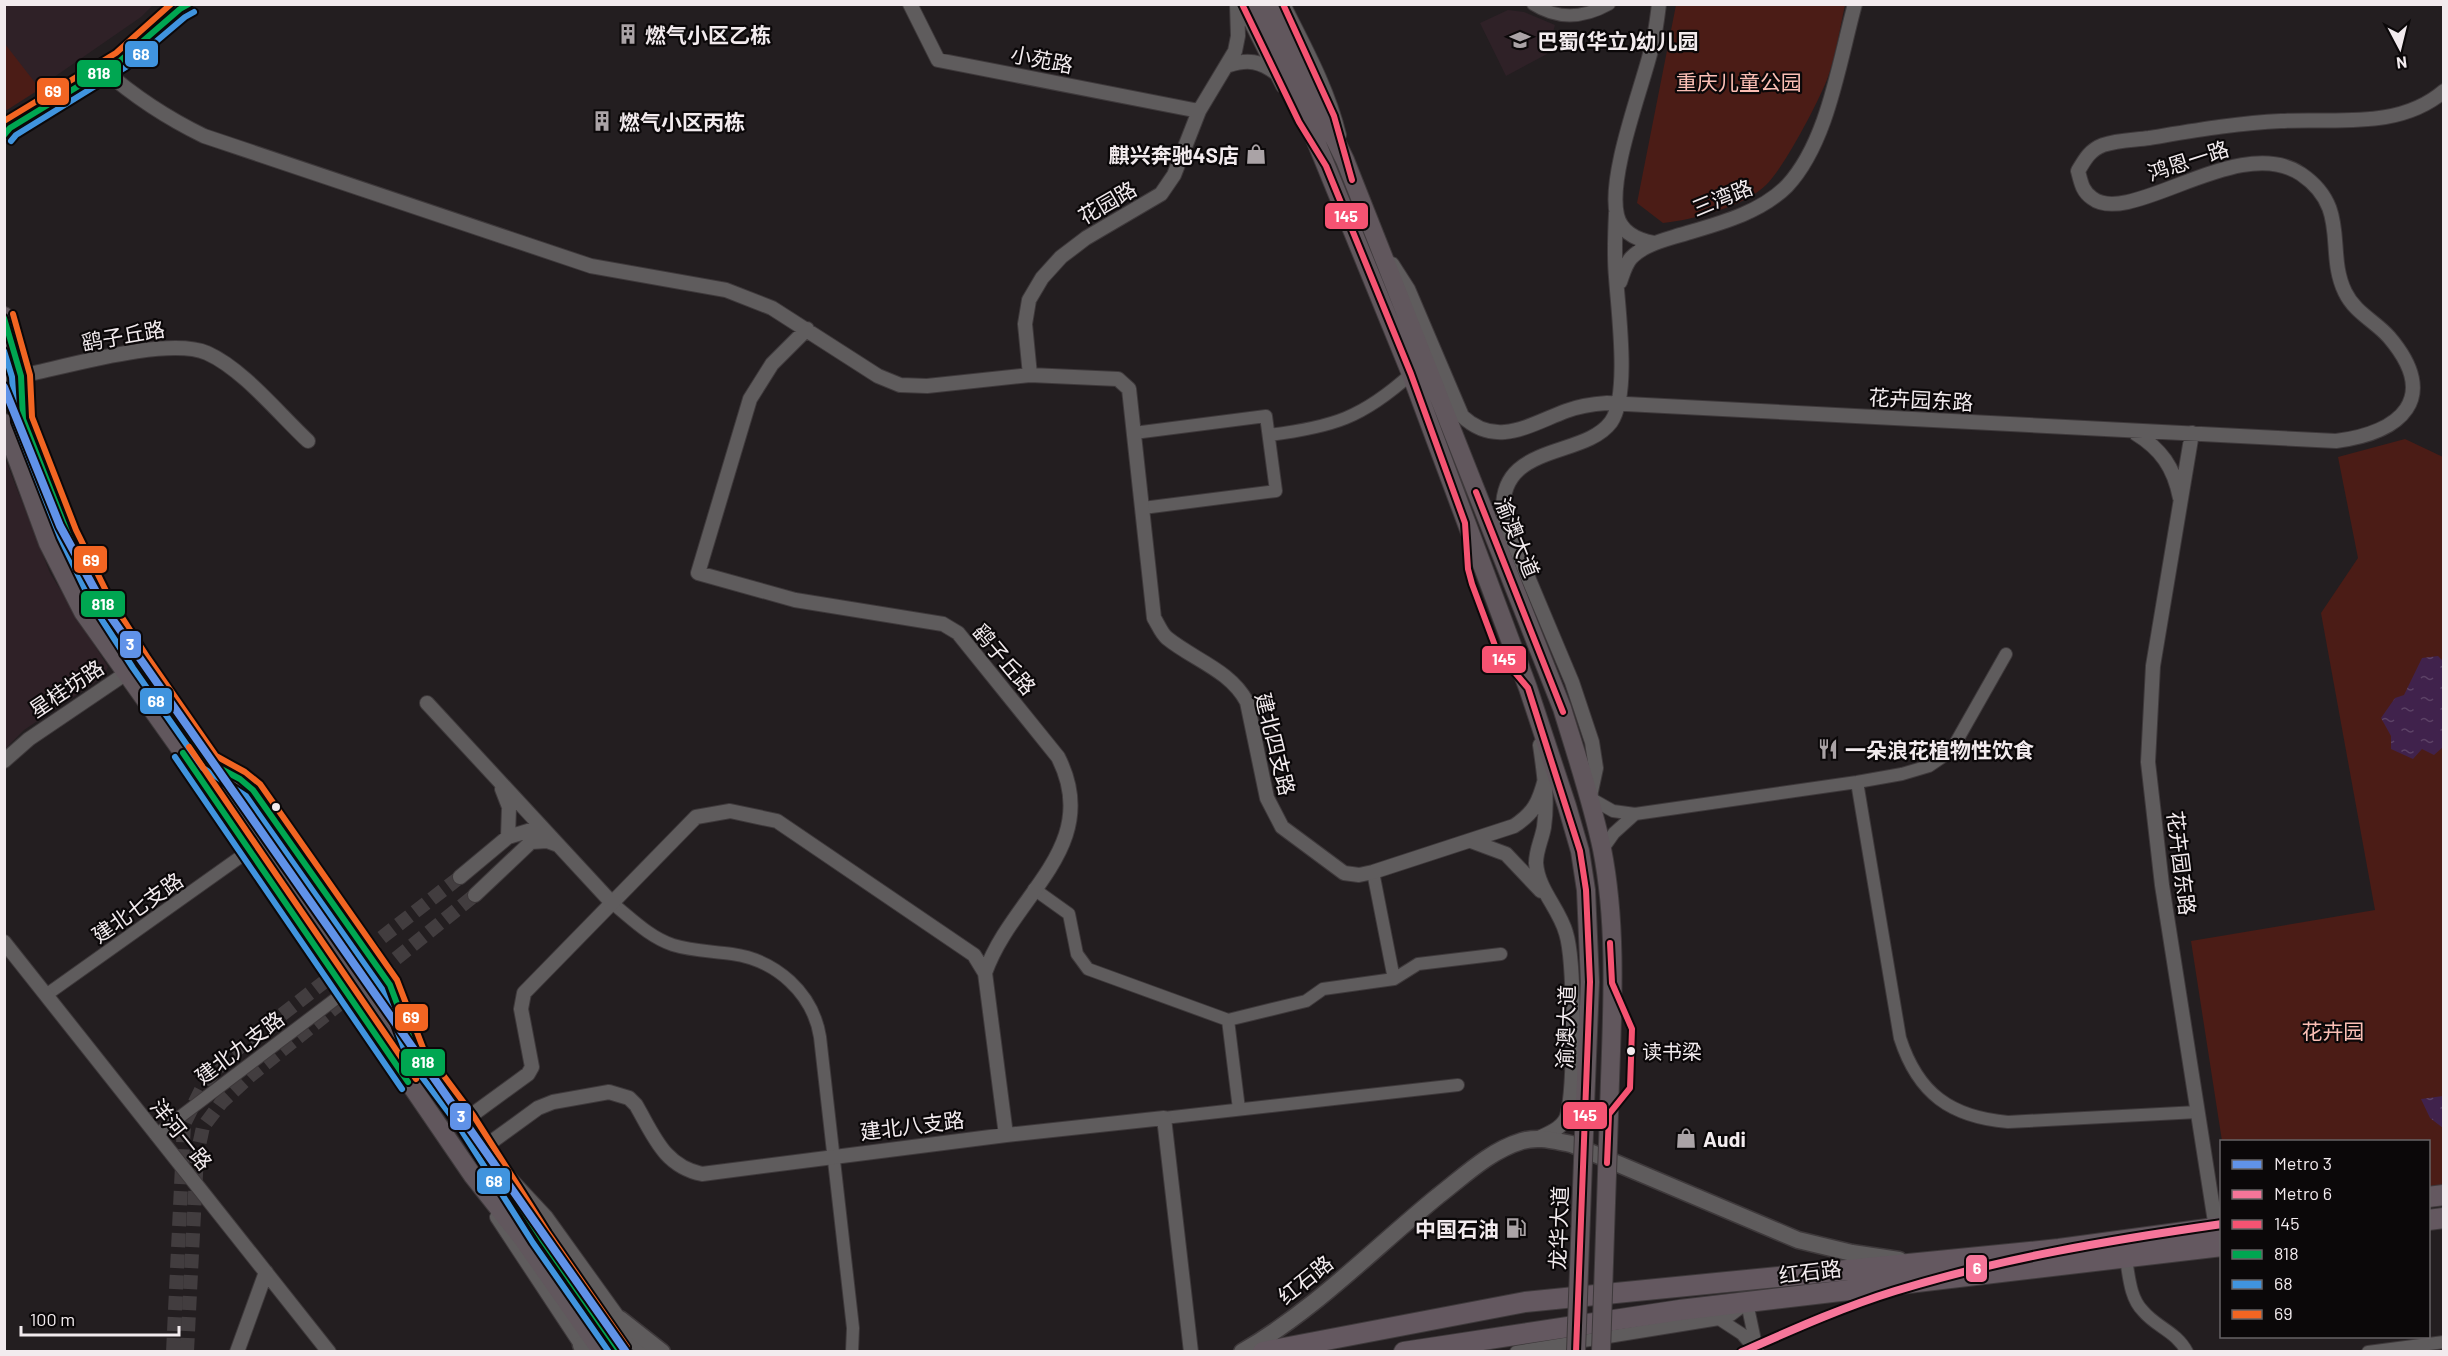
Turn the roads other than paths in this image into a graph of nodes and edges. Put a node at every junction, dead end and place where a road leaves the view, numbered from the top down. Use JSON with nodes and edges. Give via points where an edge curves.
{"nodes":[{"id":1,"x":910,"y":4,"type":"edge"},
{"id":2,"x":1237,"y":4,"type":"edge"},
{"id":3,"x":1242,"y":4,"type":"edge"},
{"id":4,"x":1253,"y":4,"type":"edge"},
{"id":5,"x":1269,"y":4,"type":"edge"},
{"id":6,"x":1283,"y":4,"type":"edge"},
{"id":7,"x":1533,"y":4,"type":"edge"},
{"id":8,"x":1609,"y":4,"type":"edge"},
{"id":9,"x":1855,"y":4,"type":"edge"},
{"id":10,"x":184,"y":6,"type":"edge"},
{"id":11,"x":1656,"y":8,"type":"edge"},
{"id":12,"x":1228,"y":64,"type":"junction"},
{"id":13,"x":104,"y":70,"type":"junction"},
{"id":14,"x":1278,"y":75,"type":"junction"},
{"id":15,"x":2444,"y":91,"type":"edge"},
{"id":16,"x":1199,"y":111,"type":"junction"},
{"id":17,"x":6,"y":132,"type":"edge"},
{"id":18,"x":1345,"y":160,"type":"junction"},
{"id":19,"x":1326,"y":166,"type":"junction"},
{"id":20,"x":1616,"y":213,"type":"junction"},
{"id":21,"x":1376,"y":239,"type":"junction"},
{"id":22,"x":1654,"y":243,"type":"junction"},
{"id":23,"x":1618,"y":290,"type":"junction"},
{"id":24,"x":4,"y":316,"type":"edge"},
{"id":25,"x":807,"y":329,"type":"junction"},
{"id":26,"x":13,"y":372,"type":"edge"},
{"id":27,"x":1411,"y":374,"type":"junction"},
{"id":28,"x":1030,"y":375,"type":"junction"},
{"id":29,"x":1617,"y":404,"type":"junction"},
{"id":30,"x":4,"y":423,"type":"edge"},
{"id":31,"x":2133,"y":431,"type":"junction"},
{"id":32,"x":1134,"y":433,"type":"junction"},
{"id":33,"x":2192,"y":433,"type":"junction"},
{"id":34,"x":1269,"y":435,"type":"junction"},
{"id":35,"x":308,"y":441,"type":"dead end"},
{"id":36,"x":9,"y":442,"type":"edge"},
{"id":37,"x":2181,"y":503,"type":"junction"},
{"id":38,"x":1143,"y":508,"type":"junction"},
{"id":39,"x":2006,"y":654,"type":"dead end"},
{"id":40,"x":124,"y":674,"type":"junction"},
{"id":41,"x":426,"y":703,"type":"dead end"},
{"id":42,"x":1536,"y":716,"type":"junction"},
{"id":43,"x":4,"y":761,"type":"edge"},
{"id":44,"x":497,"y":779,"type":"junction"},
{"id":45,"x":1545,"y":779,"type":"junction"},
{"id":46,"x":1857,"y":782,"type":"junction"},
{"id":47,"x":1590,"y":798,"type":"junction"},
{"id":48,"x":1635,"y":814,"type":"junction"},
{"id":49,"x":541,"y":827,"type":"junction"},
{"id":50,"x":508,"y":837,"type":"junction"},
{"id":51,"x":1471,"y":841,"type":"junction"},
{"id":52,"x":558,"y":845,"type":"junction"},
{"id":53,"x":250,"y":850,"type":"junction"},
{"id":54,"x":1602,"y":850,"type":"junction"},
{"id":55,"x":1373,"y":872,"type":"junction"},
{"id":56,"x":460,"y":877,"type":"tunnel mouth"},
{"id":57,"x":1034,"y":889,"type":"junction"},
{"id":58,"x":475,"y":895,"type":"tunnel mouth"},
{"id":59,"x":1546,"y":896,"type":"junction"},
{"id":60,"x":612,"y":903,"type":"junction"},
{"id":61,"x":999,"y":941,"type":"junction"},
{"id":62,"x":4,"y":942,"type":"edge"},
{"id":63,"x":962,"y":947,"type":"junction"},
{"id":64,"x":1501,"y":954,"type":"dead end"},
{"id":65,"x":985,"y":973,"type":"junction"},
{"id":66,"x":1394,"y":979,"type":"junction"},
{"id":67,"x":346,"y":991,"type":"junction"},
{"id":68,"x":46,"y":995,"type":"junction"},
{"id":69,"x":1228,"y":1020,"type":"junction"},
{"id":70,"x":1458,"y":1085,"type":"dead end"},
{"id":71,"x":1585,"y":1106,"type":"joint"},
{"id":72,"x":1239,"y":1110,"type":"junction"},
{"id":73,"x":2198,"y":1112,"type":"junction"},
{"id":74,"x":1164,"y":1118,"type":"junction"},
{"id":75,"x":465,"y":1120,"type":"junction"},
{"id":76,"x":156,"y":1135,"type":"junction"},
{"id":77,"x":1006,"y":1135,"type":"junction"},
{"id":78,"x":1539,"y":1138,"type":"junction"},
{"id":79,"x":486,"y":1153,"type":"junction"},
{"id":80,"x":833,"y":1156,"type":"junction"},
{"id":81,"x":473,"y":1176,"type":"junction"},
{"id":82,"x":2220,"y":1234,"type":"edge"},
{"id":83,"x":2126,"y":1258,"type":"junction"},
{"id":84,"x":1915,"y":1263,"type":"junction"},
{"id":85,"x":266,"y":1272,"type":"junction"},
{"id":86,"x":1747,"y":1303,"type":"junction"},
{"id":87,"x":620,"y":1319,"type":"junction"},
{"id":88,"x":1719,"y":1319,"type":"junction"},
{"id":89,"x":853,"y":1329,"type":"junction"},
{"id":90,"x":2444,"y":1342,"type":"edge"},
{"id":91,"x":584,"y":1349,"type":"edge"},
{"id":92,"x":237,"y":1352,"type":"edge"},
{"id":93,"x":329,"y":1352,"type":"edge"},
{"id":94,"x":602,"y":1352,"type":"edge"},
{"id":95,"x":620,"y":1352,"type":"edge"},
{"id":96,"x":643,"y":1352,"type":"edge"},
{"id":97,"x":662,"y":1352,"type":"edge"},
{"id":98,"x":852,"y":1352,"type":"edge"},
{"id":99,"x":861,"y":1352,"type":"edge"},
{"id":100,"x":1191,"y":1352,"type":"edge"},
{"id":101,"x":1242,"y":1352,"type":"edge"},
{"id":102,"x":1263,"y":1352,"type":"edge"},
{"id":103,"x":1404,"y":1352,"type":"edge"},
{"id":104,"x":1516,"y":1352,"type":"edge"},
{"id":105,"x":1576,"y":1352,"type":"edge"},
{"id":106,"x":1600,"y":1352,"type":"edge"},
{"id":107,"x":1757,"y":1352,"type":"edge"},
{"id":108,"x":2187,"y":1352,"type":"edge"},
{"id":109,"x":2368,"y":1352,"type":"edge"}],
"edges":[{"from":1,"to":16,"type":"street","name":"小苑路","via":[[938,60]]},
{"from":2,"to":12,"type":"street","name":"花园路","via":[[1238,36]]},
{"from":3,"to":14,"type":"street"},
{"from":4,"to":19,"type":"main road","name":"渝澳大道"},
{"from":5,"to":18,"type":"main road","name":"渝澳大道"},
{"from":6,"to":18,"type":"street","via":[[1334,116]]},
{"from":7,"to":8,"type":"street","via":[[1553,14],[1574,17]]},
{"from":9,"to":22,"type":"street","name":"三湾路","via":[[1819,136],[1810,157],[1796,174],[1774,197],[1750,211]]},
{"from":10,"to":13,"type":"main road"},
{"from":11,"to":20,"type":"street","via":[[1651,52],[1623,151]]},
{"from":12,"to":14,"type":"street","via":[[1263,63]]},
{"from":12,"to":16,"type":"street","name":"花园路"},
{"from":13,"to":17,"type":"main road"},
{"from":13,"to":25,"type":"street","name":"建北四支路","via":[[136,98],[204,136],[591,266],[726,290],[772,308]]},
{"from":14,"to":19,"type":"street","via":[[1299,122]]},
{"from":15,"to":33,"type":"street","name":"鸿恩一路","via":[[2428,104],[2397,115],[2198,130],[2103,145],[2087,155],[2078,171],[2082,188],[2092,199],[2107,204],[2130,201],[2234,165],[2256,162],[2299,172],[2321,192],[2331,212],[2344,290],[2362,316],[2393,343],[2411,380],[2411,397],[2405,413],[2390,427],[2368,436],[2336,441]]},
{"from":16,"to":28,"type":"street","name":"花园路","via":[[1174,175],[1161,194],[1086,238],[1042,278],[1029,300],[1025,324]]},
{"from":18,"to":21,"type":"main road","name":"渝澳大道"},
{"from":19,"to":27,"type":"main road","name":"渝澳大道"},
{"from":20,"to":22,"type":"street","via":[[1624,229],[1635,238]]},
{"from":20,"to":23,"type":"street"},
{"from":21,"to":29,"type":"street","name":"花卉园东路","via":[[1408,289],[1462,416],[1473,427],[1487,432],[1518,430],[1582,407]]},
{"from":21,"to":47,"type":"main road","name":"渝澳大道","via":[[1562,708]]},
{"from":22,"to":23,"type":"street","name":"三湾路","via":[[1632,256]]},
{"from":23,"to":29,"type":"street","via":[[1622,360]]},
{"from":24,"to":26,"type":"main road"},
{"from":25,"to":28,"type":"street","name":"建北四支路","via":[[900,385],[927,386]]},
{"from":25,"to":57,"type":"street","name":"鹞子丘路","via":[[772,364],[750,399],[698,573],[795,600],[942,624],[958,633],[1058,757],[1069,777],[1073,799],[1065,841]]},
{"from":26,"to":35,"type":"street","name":"鹞子丘路","via":[[182,347],[207,353],[235,371]]},
{"from":26,"to":75,"type":"main road","via":[[22,419],[83,568],[119,631]]},
{"from":27,"to":34,"type":"street","via":[[1383,399],[1356,415],[1311,430]]},
{"from":27,"to":42,"type":"main road","name":"渝澳大道"},
{"from":28,"to":32,"type":"street","name":"建北四支路","via":[[1118,379],[1129,389]]},
{"from":29,"to":31,"type":"street","name":"花卉园东路"},
{"from":29,"to":47,"type":"street","via":[[1610,423],[1592,437],[1526,463],[1511,483],[1502,507],[1592,742],[1596,768]]},
{"from":30,"to":36,"type":"main road"},
{"from":31,"to":33,"type":"street","name":"鸿恩一路"},
{"from":31,"to":37,"type":"street","name":"花卉园东路","via":[[2165,458]]},
{"from":32,"to":34,"type":"street","via":[[1266,416]]},
{"from":32,"to":38,"type":"street","name":"建北四支路"},
{"from":33,"to":37,"type":"street","name":"花卉园东路"},
{"from":34,"to":38,"type":"street","via":[[1276,491]]},
{"from":36,"to":40,"type":"main road","via":[[64,578]]},
{"from":37,"to":73,"type":"street","name":"花卉园东路","via":[[2153,666],[2148,762],[2162,885]]},
{"from":38,"to":55,"type":"street","name":"建北四支路","via":[[1154,618],[1165,636],[1240,688],[1248,702],[1272,813],[1282,827],[1344,873]]},
{"from":39,"to":46,"type":"street","via":[[1951,750],[1929,766]]},
{"from":40,"to":43,"type":"street","name":"星桂坊路","via":[[29,739]]},
{"from":40,"to":53,"type":"main road"},
{"from":41,"to":44,"type":"street"},
{"from":42,"to":45,"type":"street"},
{"from":42,"to":71,"type":"main road","name":"渝澳大道","via":[[1580,851],[1586,890],[1590,982]]},
{"from":44,"to":49,"type":"street"},
{"from":44,"to":50,"type":"street","via":[[509,807]]},
{"from":45,"to":51,"type":"street","name":"建北四支路","via":[[1533,812],[1514,826]]},
{"from":45,"to":59,"type":"street","via":[[1545,819],[1536,862]]},
{"from":46,"to":48,"type":"street"},
{"from":46,"to":73,"type":"street","via":[[1900,1038],[1908,1063],[1922,1085],[1956,1111],[1979,1119],[2008,1122]]},
{"from":47,"to":48,"type":"street","via":[[1613,811]]},
{"from":47,"to":54,"type":"main road","name":"渝澳大道"},
{"from":48,"to":54,"type":"street","via":[[1614,832]]},
{"from":49,"to":50,"type":"street"},
{"from":49,"to":52,"type":"street"},
{"from":50,"to":56,"type":"street"},
{"from":51,"to":55,"type":"street","name":"建北四支路"},
{"from":51,"to":59,"type":"street","via":[[1506,854]]},
{"from":52,"to":58,"type":"street","via":[[531,842]]},
{"from":52,"to":60,"type":"street"},
{"from":53,"to":67,"type":"main road"},
{"from":53,"to":68,"type":"street","name":"建北七支路"},
{"from":54,"to":106,"type":"main road","name":"渝澳大道","bridge":true,"via":[[1612,983]]},
{"from":55,"to":66,"type":"street"},
{"from":57,"to":61,"type":"street","name":"鹞子丘路"},
{"from":57,"to":69,"type":"street","via":[[1069,914],[1077,954],[1089,969]]},
{"from":59,"to":78,"type":"street","via":[[1567,934],[1572,974],[1570,1097],[1566,1118],[1557,1129]]},
{"from":60,"to":63,"type":"street","via":[[696,817],[730,811],[777,821]]},
{"from":60,"to":75,"type":"street","via":[[524,993],[521,1009],[532,1055],[528,1074]]},
{"from":60,"to":80,"type":"street","via":[[653,936],[670,944],[749,957],[801,990],[817,1018]]},
{"from":61,"to":63,"type":"street","via":[[987,947]]},
{"from":61,"to":65,"type":"street","name":"鹞子丘路"},
{"from":62,"to":68,"type":"street","name":"洋河一路"},
{"from":63,"to":65,"type":"street","via":[[974,956]]},
{"from":64,"to":66,"type":"street","via":[[1418,964]]},
{"from":65,"to":77,"type":"street"},
{"from":66,"to":69,"type":"street","via":[[1323,989],[1306,1001]]},
{"from":67,"to":76,"type":"street","name":"建北九支路"},
{"from":67,"to":81,"type":"main road"},
{"from":68,"to":76,"type":"street","name":"洋河一路"},
{"from":69,"to":72,"type":"street"},
{"from":70,"to":72,"type":"street"},
{"from":71,"to":105,"type":"main road","name":"龙华大道","bridge":true},
{"from":72,"to":74,"type":"street"},
{"from":73,"to":82,"type":"street","name":"花卉园东路"},
{"from":74,"to":77,"type":"street","name":"建北八支路"},
{"from":74,"to":100,"type":"street"},
{"from":75,"to":79,"type":"main road"},
{"from":76,"to":85,"type":"street","name":"洋河一路"},
{"from":77,"to":80,"type":"street","name":"建北八支路"},
{"from":78,"to":84,"type":"main road","name":"红石路","via":[[1571,1144],[1798,1240]]},
{"from":78,"to":101,"type":"main road","name":"红石路","via":[[1521,1141],[1487,1157],[1320,1300]]},
{"from":79,"to":80,"type":"street","name":"建北八支路","via":[[538,1108],[609,1092],[629,1098],[667,1157],[685,1171],[702,1174]]},
{"from":79,"to":87,"type":"street","via":[[546,1217]]},
{"from":79,"to":95,"type":"main road"},
{"from":80,"to":89,"type":"street"},
{"from":81,"to":91,"type":"street","via":[[513,1244]]},
{"from":81,"to":94,"type":"main road","via":[[523,1239]]},
{"from":82,"to":83,"type":"highway","name":"红石路"},
{"from":82,"to":84,"type":"highway","name":"红石路"},
{"from":83,"to":86,"type":"highway","name":"红石路"},
{"from":83,"to":108,"type":"street","via":[[2134,1299],[2143,1312],[2182,1341]]},
{"from":84,"to":102,"type":"highway","name":"红石路","via":[[1525,1302]]},
{"from":85,"to":92,"type":"street"},
{"from":85,"to":93,"type":"street","name":"洋河一路"},
{"from":86,"to":88,"type":"street"},
{"from":86,"to":103,"type":"highway","name":"红石路","via":[[1548,1328]]},
{"from":86,"to":107,"type":"street"},
{"from":87,"to":96,"type":"street"},
{"from":87,"to":97,"type":"main road"},
{"from":88,"to":104,"type":"street"},
{"from":88,"to":107,"type":"street","via":[[1742,1334]]},
{"from":89,"to":98,"type":"street"},
{"from":89,"to":99,"type":"street"},
{"from":90,"to":109,"type":"street"}]}
